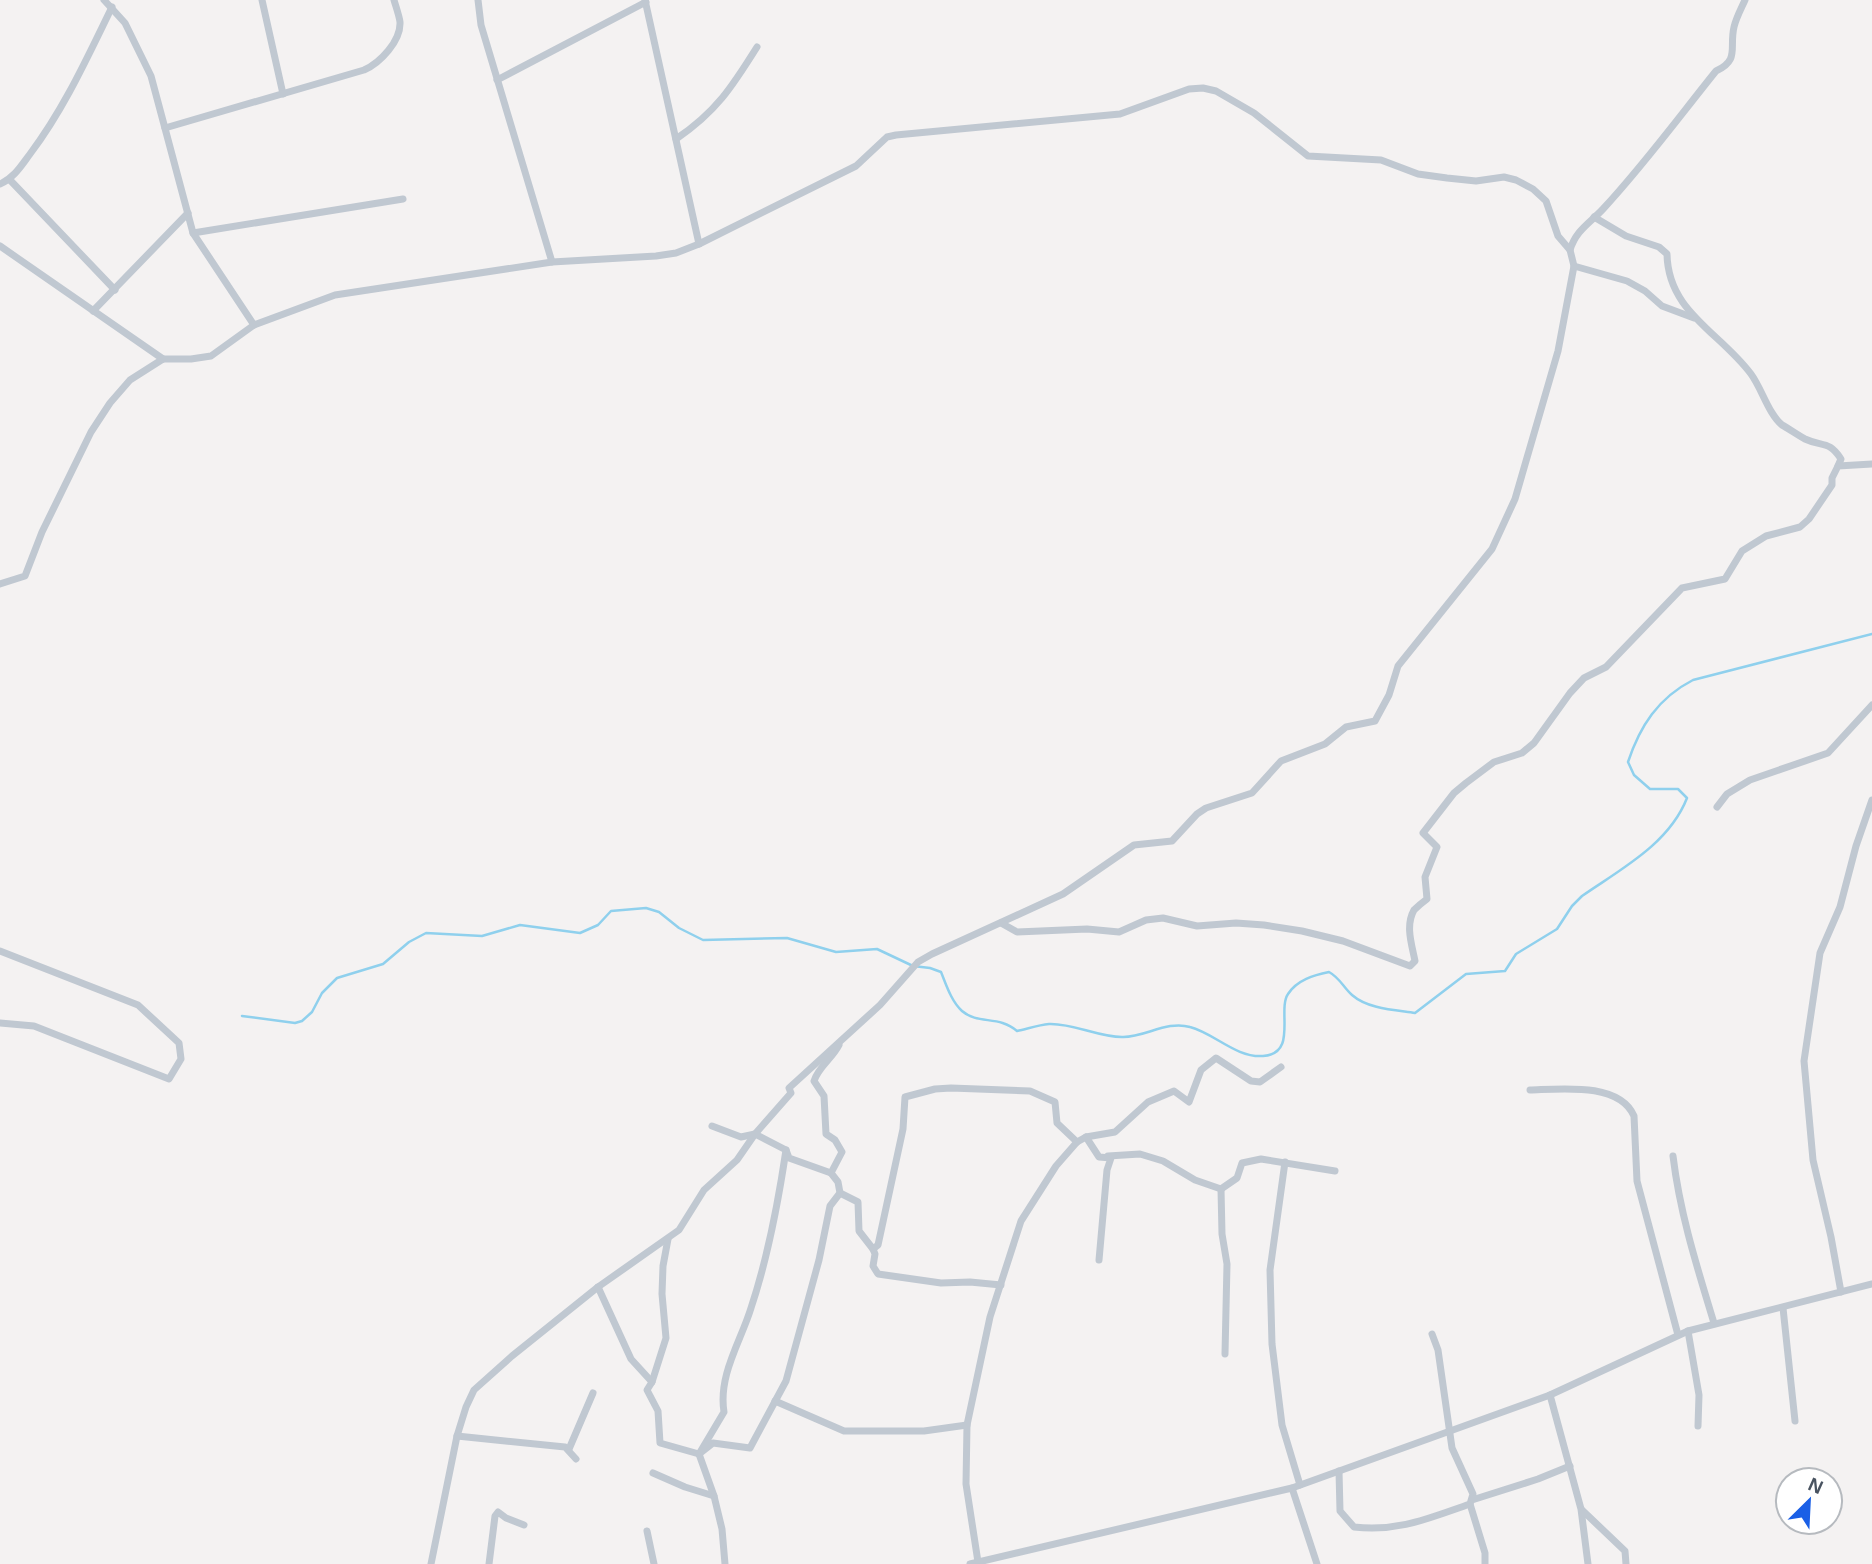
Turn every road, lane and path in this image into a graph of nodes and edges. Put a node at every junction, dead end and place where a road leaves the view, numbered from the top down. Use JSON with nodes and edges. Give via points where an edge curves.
{"nodes":[{"id":1,"x":104,"y":0,"type":"edge"},
{"id":2,"x":262,"y":0,"type":"edge"},
{"id":3,"x":394,"y":0,"type":"edge"},
{"id":4,"x":478,"y":0,"type":"edge"},
{"id":5,"x":1745,"y":0,"type":"edge"},
{"id":6,"x":646,"y":1,"type":"edge"},
{"id":7,"x":111,"y":7,"type":"junction"},
{"id":8,"x":757,"y":47,"type":"dead end"},
{"id":9,"x":497,"y":80,"type":"junction"},
{"id":10,"x":284,"y":94,"type":"junction"},
{"id":11,"x":165,"y":128,"type":"junction"},
{"id":12,"x":676,"y":139,"type":"junction"},
{"id":13,"x":10,"y":180,"type":"junction"},
{"id":14,"x":0,"y":184,"type":"edge"},
{"id":15,"x":403,"y":199,"type":"dead end"},
{"id":16,"x":188,"y":213,"type":"junction"},
{"id":17,"x":1594,"y":217,"type":"junction"},
{"id":18,"x":194,"y":233,"type":"junction"},
{"id":19,"x":699,"y":244,"type":"junction"},
{"id":20,"x":0,"y":246,"type":"edge"},
{"id":21,"x":1570,"y":250,"type":"junction"},
{"id":22,"x":552,"y":262,"type":"junction"},
{"id":23,"x":1574,"y":266,"type":"junction"},
{"id":24,"x":115,"y":290,"type":"junction"},
{"id":25,"x":93,"y":311,"type":"junction"},
{"id":26,"x":1695,"y":318,"type":"junction"},
{"id":27,"x":254,"y":325,"type":"junction"},
{"id":28,"x":163,"y":359,"type":"junction"},
{"id":29,"x":1872,"y":464,"type":"edge"},
{"id":30,"x":1838,"y":466,"type":"junction"},
{"id":31,"x":0,"y":584,"type":"edge"},
{"id":32,"x":1872,"y":705,"type":"edge"},
{"id":33,"x":1872,"y":800,"type":"edge"},
{"id":34,"x":1717,"y":807,"type":"dead end"},
{"id":35,"x":1001,"y":923,"type":"junction"},
{"id":36,"x":0,"y":951,"type":"edge"},
{"id":37,"x":0,"y":1023,"type":"edge"},
{"id":38,"x":843,"y":1038,"type":"junction"},
{"id":39,"x":1281,"y":1067,"type":"dead end"},
{"id":40,"x":1530,"y":1090,"type":"dead end"},
{"id":41,"x":712,"y":1126,"type":"dead end"},
{"id":42,"x":755,"y":1134,"type":"junction"},
{"id":43,"x":1086,"y":1137,"type":"junction"},
{"id":44,"x":1077,"y":1142,"type":"junction"},
{"id":45,"x":786,"y":1150,"type":"junction"},
{"id":46,"x":1673,"y":1156,"type":"dead end"},
{"id":47,"x":1099,"y":1157,"type":"junction"},
{"id":48,"x":1285,"y":1162,"type":"junction"},
{"id":49,"x":1335,"y":1171,"type":"dead end"},
{"id":50,"x":831,"y":1173,"type":"junction"},
{"id":51,"x":1222,"y":1189,"type":"junction"},
{"id":52,"x":840,"y":1193,"type":"junction"},
{"id":53,"x":668,"y":1238,"type":"junction"},
{"id":54,"x":873,"y":1249,"type":"junction"},
{"id":55,"x":1099,"y":1260,"type":"dead end"},
{"id":56,"x":1872,"y":1284,"type":"edge"},
{"id":57,"x":1001,"y":1285,"type":"junction"},
{"id":58,"x":598,"y":1287,"type":"junction"},
{"id":59,"x":1841,"y":1292,"type":"junction"},
{"id":60,"x":1783,"y":1308,"type":"junction"},
{"id":61,"x":1714,"y":1322,"type":"junction"},
{"id":62,"x":1688,"y":1331,"type":"junction"},
{"id":63,"x":1432,"y":1334,"type":"dead end"},
{"id":64,"x":1678,"y":1335,"type":"junction"},
{"id":65,"x":1225,"y":1354,"type":"dead end"},
{"id":66,"x":652,"y":1382,"type":"junction"},
{"id":67,"x":593,"y":1393,"type":"dead end"},
{"id":68,"x":1550,"y":1395,"type":"junction"},
{"id":69,"x":775,"y":1401,"type":"junction"},
{"id":70,"x":1795,"y":1421,"type":"dead end"},
{"id":71,"x":967,"y":1425,"type":"junction"},
{"id":72,"x":1698,"y":1426,"type":"dead end"},
{"id":73,"x":1450,"y":1432,"type":"junction"},
{"id":74,"x":457,"y":1436,"type":"junction"},
{"id":75,"x":569,"y":1449,"type":"junction"},
{"id":76,"x":699,"y":1454,"type":"junction"},
{"id":77,"x":576,"y":1459,"type":"dead end"},
{"id":78,"x":1570,"y":1466,"type":"junction"},
{"id":79,"x":1339,"y":1471,"type":"junction"},
{"id":80,"x":653,"y":1473,"type":"dead end"},
{"id":81,"x":1296,"y":1486,"type":"junction"},
{"id":82,"x":714,"y":1496,"type":"junction"},
{"id":83,"x":1471,"y":1502,"type":"junction"},
{"id":84,"x":1581,"y":1509,"type":"junction"},
{"id":85,"x":524,"y":1525,"type":"dead end"},
{"id":86,"x":647,"y":1531,"type":"dead end"},
{"id":87,"x":974,"y":1563,"type":"edge"},
{"id":88,"x":431,"y":1564,"type":"edge"},
{"id":89,"x":489,"y":1564,"type":"edge"},
{"id":90,"x":654,"y":1564,"type":"edge"},
{"id":91,"x":725,"y":1564,"type":"edge"},
{"id":92,"x":1317,"y":1564,"type":"edge"},
{"id":93,"x":1485,"y":1564,"type":"edge"},
{"id":94,"x":1588,"y":1564,"type":"edge"},
{"id":95,"x":1626,"y":1564,"type":"edge"}],
"edges":[{"from":1,"to":7,"type":"street"},
{"from":2,"to":10,"type":"street"},
{"from":3,"to":10,"type":"street","via":[[400,25],[378,64]]},
{"from":4,"to":9,"type":"street"},
{"from":5,"to":17,"type":"street","via":[[1727,66],[1716,71]]},
{"from":6,"to":9,"type":"street"},
{"from":6,"to":12,"type":"street"},
{"from":7,"to":11,"type":"street","via":[[125,23],[151,76]]},
{"from":7,"to":13,"type":"street","via":[[50,128]]},
{"from":8,"to":12,"type":"street","via":[[728,93]]},
{"from":9,"to":22,"type":"street"},
{"from":10,"to":11,"type":"street"},
{"from":11,"to":16,"type":"street"},
{"from":12,"to":19,"type":"street"},
{"from":13,"to":14,"type":"street"},
{"from":13,"to":24,"type":"street"},
{"from":15,"to":18,"type":"street"},
{"from":16,"to":18,"type":"street"},
{"from":16,"to":24,"type":"street"},
{"from":17,"to":21,"type":"street","via":[[1574,237]]},
{"from":17,"to":26,"type":"street","via":[[1667,254],[1671,284]]},
{"from":18,"to":27,"type":"street"},
{"from":19,"to":21,"type":"street","via":[[856,166],[887,137],[1120,114],[1203,88],[1254,113],[1308,156],[1381,160],[1418,174],[1447,178],[1516,180],[1546,201],[1558,236]]},
{"from":19,"to":22,"type":"street","via":[[656,256]]},
{"from":20,"to":25,"type":"street"},
{"from":21,"to":23,"type":"street"},
{"from":22,"to":27,"type":"street","via":[[335,295]]},
{"from":23,"to":26,"type":"street","via":[[1627,281],[1662,306]]},
{"from":23,"to":35,"type":"street","via":[[1558,351],[1515,499],[1492,549],[1398,666],[1375,721],[1346,727],[1325,744],[1281,761],[1252,793],[1206,808],[1171,841],[1134,845],[1063,894]]},
{"from":24,"to":25,"type":"street"},
{"from":25,"to":28,"type":"street"},
{"from":26,"to":30,"type":"street","via":[[1751,374],[1782,425],[1836,451],[1841,459]]},
{"from":27,"to":28,"type":"street","via":[[211,356]]},
{"from":28,"to":31,"type":"street","via":[[130,380],[110,403],[75,461],[25,576]]},
{"from":29,"to":30,"type":"street"},
{"from":30,"to":35,"type":"street","via":[[1832,485],[1800,527],[1766,536],[1742,551],[1725,579],[1682,588],[1606,667],[1577,685],[1534,743],[1522,753],[1494,762],[1454,793],[1423,832],[1437,847],[1425,877],[1427,899],[1415,909],[1411,923],[1409,939],[1415,961],[1410,966],[1343,941],[1264,925],[1197,926],[1163,918],[1119,932],[1017,932]]},
{"from":32,"to":34,"type":"street","via":[[1828,753],[1750,780],[1727,794]]},
{"from":33,"to":59,"type":"street","via":[[1840,907],[1820,953],[1804,1061],[1813,1160]]},
{"from":35,"to":38,"type":"street","via":[[918,962]]},
{"from":36,"to":37,"type":"street","via":[[138,1005],[179,1043],[181,1059],[169,1079],[34,1026]]},
{"from":38,"to":42,"type":"street","via":[[789,1088],[791,1093]]},
{"from":38,"to":50,"type":"street","via":[[814,1081],[824,1096],[826,1134],[842,1152]]},
{"from":39,"to":43,"type":"street","via":[[1260,1082],[1216,1058],[1201,1070],[1189,1102],[1174,1091],[1148,1102],[1115,1132]]},
{"from":40,"to":64,"type":"street","via":[[1599,1090],[1629,1106],[1634,1116],[1637,1181],[1657,1272]]},
{"from":41,"to":42,"type":"street","via":[[741,1137]]},
{"from":42,"to":45,"type":"street"},
{"from":42,"to":53,"type":"street","via":[[737,1160],[704,1189],[679,1230]]},
{"from":43,"to":44,"type":"street"},
{"from":43,"to":47,"type":"street"},
{"from":44,"to":54,"type":"street","via":[[1057,1123],[1055,1102],[1030,1091],[951,1088],[905,1097],[903,1129]]},
{"from":44,"to":57,"type":"street","via":[[1055,1166],[1021,1221]]},
{"from":45,"to":50,"type":"street","via":[[789,1158]]},
{"from":45,"to":76,"type":"street","via":[[767,1254],[730,1362],[724,1412]]},
{"from":46,"to":61,"type":"street","via":[[1693,1259]]},
{"from":47,"to":51,"type":"street","via":[[1140,1154]]},
{"from":47,"to":55,"type":"street","via":[[1111,1158]]},
{"from":48,"to":49,"type":"street"},
{"from":48,"to":51,"type":"street","via":[[1261,1159],[1242,1163],[1237,1178]]},
{"from":48,"to":81,"type":"street","via":[[1270,1270],[1272,1344],[1282,1425]]},
{"from":50,"to":52,"type":"street"},
{"from":51,"to":65,"type":"street","via":[[1227,1264]]},
{"from":52,"to":54,"type":"street","via":[[858,1202],[859,1231]]},
{"from":52,"to":69,"type":"street","via":[[830,1206],[786,1381]]},
{"from":53,"to":58,"type":"street"},
{"from":53,"to":66,"type":"street","via":[[662,1294],[666,1338]]},
{"from":54,"to":57,"type":"street","via":[[875,1271],[885,1277]]},
{"from":56,"to":59,"type":"street"},
{"from":57,"to":71,"type":"street"},
{"from":58,"to":66,"type":"street","via":[[631,1359]]},
{"from":58,"to":74,"type":"street","via":[[474,1390]]},
{"from":59,"to":60,"type":"street"},
{"from":60,"to":61,"type":"street"},
{"from":60,"to":70,"type":"street"},
{"from":61,"to":62,"type":"street"},
{"from":62,"to":64,"type":"street"},
{"from":62,"to":72,"type":"street","via":[[1699,1395]]},
{"from":63,"to":73,"type":"street"},
{"from":64,"to":68,"type":"street"},
{"from":66,"to":76,"type":"street","via":[[647,1390],[658,1411],[660,1443]]},
{"from":67,"to":75,"type":"street"},
{"from":68,"to":73,"type":"street"},
{"from":68,"to":78,"type":"street"},
{"from":69,"to":71,"type":"street","via":[[844,1431],[924,1431]]},
{"from":69,"to":76,"type":"street","via":[[751,1448],[713,1443]]},
{"from":71,"to":87,"type":"street","via":[[966,1483]]},
{"from":73,"to":79,"type":"street"},
{"from":73,"to":83,"type":"street","via":[[1452,1448],[1473,1494]]},
{"from":74,"to":75,"type":"street"},
{"from":74,"to":88,"type":"street"},
{"from":75,"to":77,"type":"street"},
{"from":76,"to":82,"type":"street"},
{"from":78,"to":83,"type":"street"},
{"from":78,"to":84,"type":"street"},
{"from":79,"to":81,"type":"street"},
{"from":79,"to":83,"type":"street","via":[[1340,1511],[1354,1527],[1378,1530],[1410,1525]]},
{"from":80,"to":82,"type":"street"},
{"from":81,"to":87,"type":"street"},
{"from":81,"to":92,"type":"street"},
{"from":82,"to":91,"type":"street"},
{"from":83,"to":93,"type":"street"},
{"from":84,"to":94,"type":"street"},
{"from":84,"to":95,"type":"street","via":[[1625,1551]]},
{"from":85,"to":89,"type":"street","via":[[498,1512]]},
{"from":86,"to":90,"type":"street"}]}
